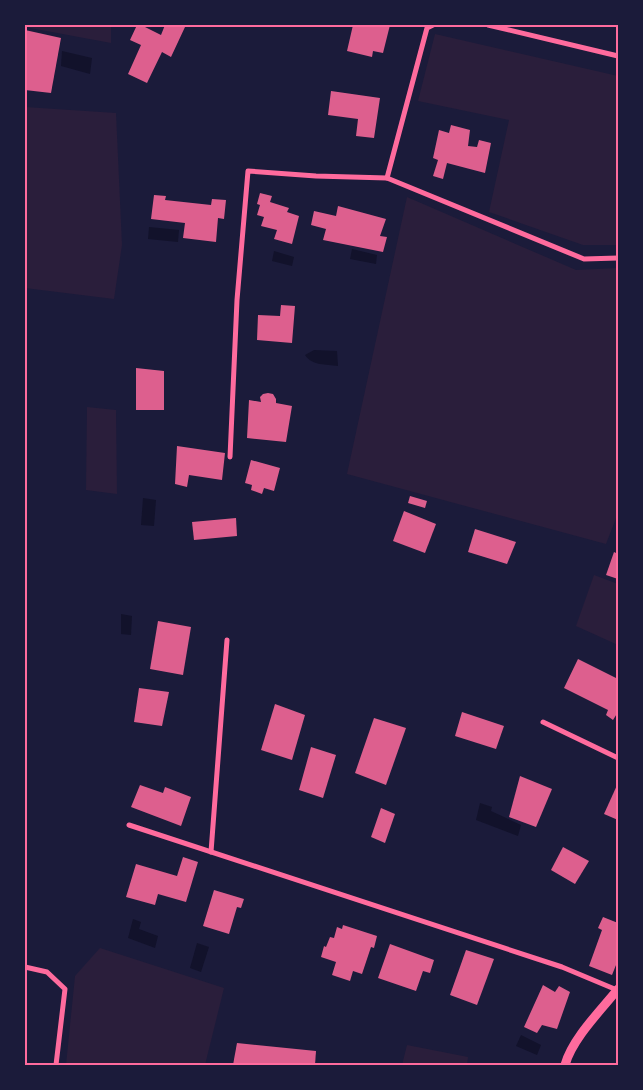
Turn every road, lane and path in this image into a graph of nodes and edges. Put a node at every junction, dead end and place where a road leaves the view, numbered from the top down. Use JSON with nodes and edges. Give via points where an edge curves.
{"nodes":[{"id":1,"x":433,"y":25,"type":"edge"},
{"id":2,"x":488,"y":25,"type":"edge"},
{"id":3,"x":618,"y":56,"type":"edge"},
{"id":4,"x":387,"y":178,"type":"junction"},
{"id":5,"x":618,"y":258,"type":"edge"},
{"id":6,"x":230,"y":457,"type":"dead end"},
{"id":7,"x":227,"y":640,"type":"dead end"},
{"id":8,"x":544,"y":722,"type":"dead end"},
{"id":9,"x":618,"y":758,"type":"edge"},
{"id":10,"x":129,"y":825,"type":"dead end"},
{"id":11,"x":211,"y":852,"type":"junction"},
{"id":12,"x":25,"y":967,"type":"edge"},
{"id":13,"x":618,"y":990,"type":"edge"},
{"id":14,"x":56,"y":1065,"type":"edge"},
{"id":15,"x":565,"y":1065,"type":"edge"}],
"edges":[{"from":1,"to":4,"type":"street","via":[[427,28]]},
{"from":2,"to":3,"type":"street"},
{"from":4,"to":5,"type":"street","via":[[584,259]]},
{"from":4,"to":6,"type":"street","via":[[248,170],[237,300]]},
{"from":7,"to":11,"type":"street"},
{"from":8,"to":9,"type":"street"},
{"from":10,"to":11,"type":"street"},
{"from":11,"to":13,"type":"street","via":[[562,967]]},
{"from":12,"to":14,"type":"street","via":[[47,972],[65,989]]},
{"from":13,"to":15,"type":"street","via":[[579,1038]]}]}
